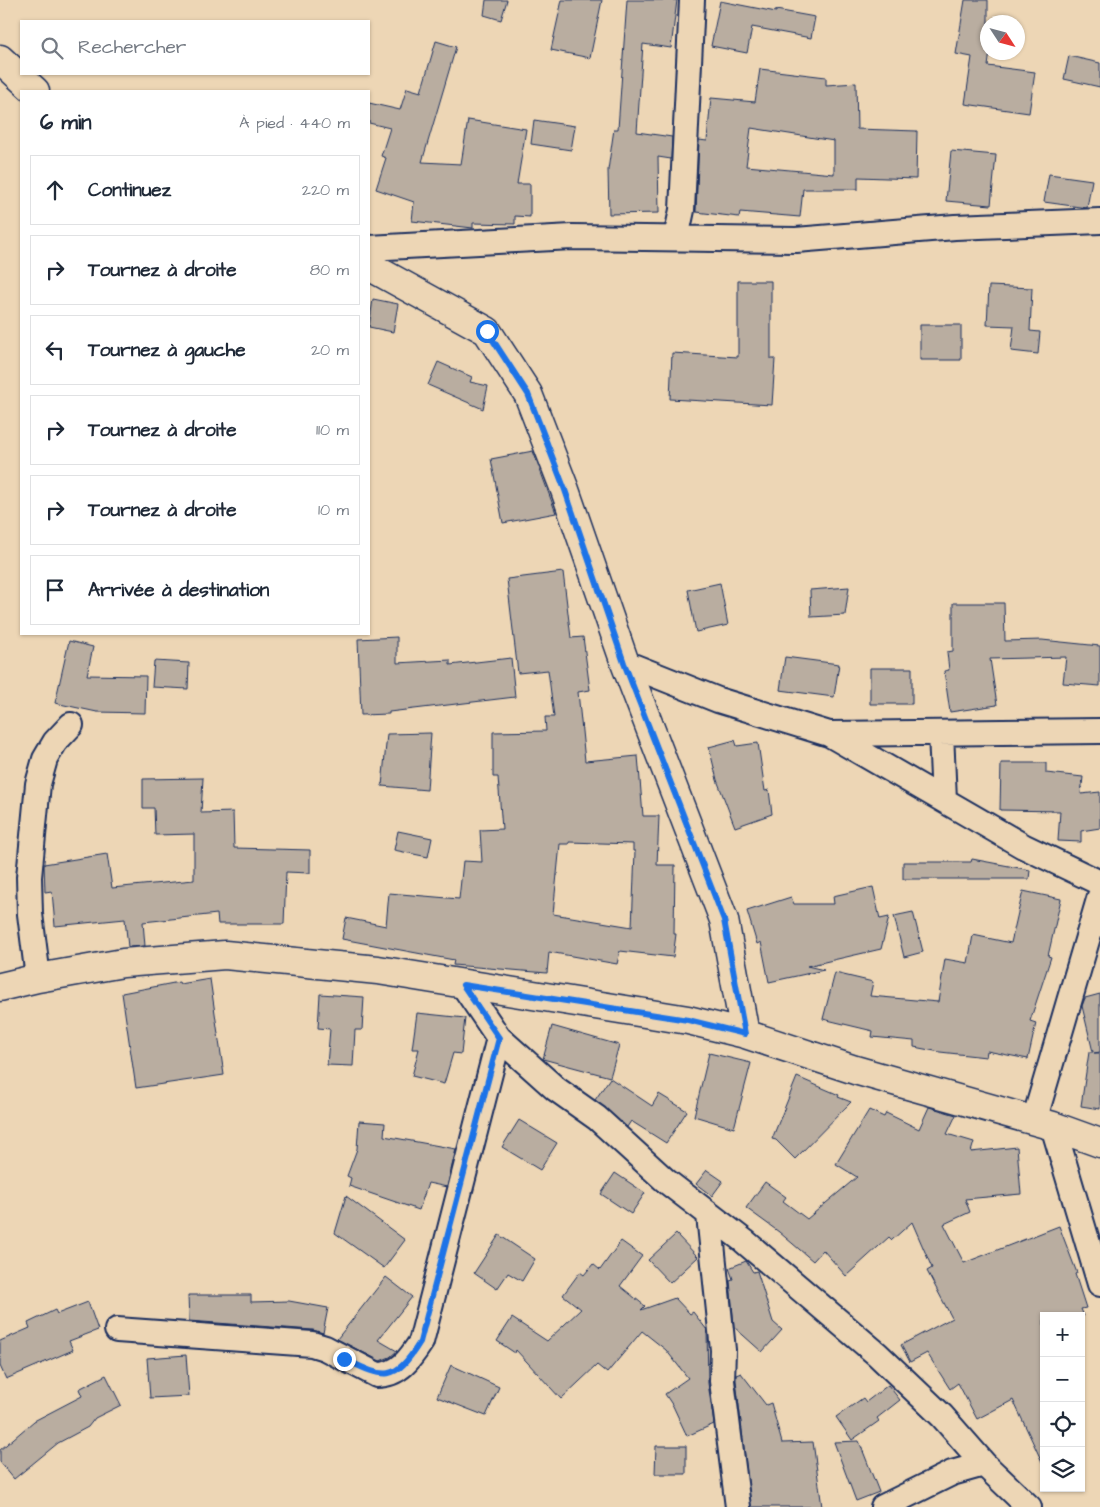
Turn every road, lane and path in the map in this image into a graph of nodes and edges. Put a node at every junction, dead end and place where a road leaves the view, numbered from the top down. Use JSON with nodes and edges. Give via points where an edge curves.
{"nodes":[{"id":1,"x":692,"y":0,"type":"edge"},
{"id":2,"x":0,"y":59,"type":"edge"},
{"id":3,"x":34,"y":90,"type":"edge"},
{"id":4,"x":1100,"y":221,"type":"edge"},
{"id":5,"x":676,"y":238,"type":"junction"},
{"id":6,"x":370,"y":248,"type":"edge"},
{"id":7,"x":370,"y":267,"type":"edge"},
{"id":8,"x":624,"y":663,"type":"junction"},
{"id":9,"x":71,"y":725,"type":"dead end"},
{"id":10,"x":1100,"y":731,"type":"edge"},
{"id":11,"x":941,"y":733,"type":"junction"},
{"id":12,"x":828,"y":734,"type":"junction"},
{"id":13,"x":944,"y":800,"type":"junction"},
{"id":14,"x":1100,"y":883,"type":"edge"},
{"id":15,"x":1100,"y":896,"type":"edge"},
{"id":16,"x":38,"y":978,"type":"junction"},
{"id":17,"x":463,"y":985,"type":"junction"},
{"id":18,"x":0,"y":987,"type":"edge"},
{"id":19,"x":745,"y":1034,"type":"junction"},
{"id":20,"x":499,"y":1038,"type":"junction"},
{"id":21,"x":1043,"y":1123,"type":"junction"},
{"id":22,"x":1100,"y":1143,"type":"edge"},
{"id":23,"x":709,"y":1215,"type":"junction"},
{"id":24,"x":1100,"y":1284,"type":"edge"},
{"id":25,"x":117,"y":1330,"type":"dead end"},
{"id":26,"x":984,"y":1464,"type":"junction"},
{"id":27,"x":738,"y":1507,"type":"edge"},
{"id":28,"x":883,"y":1507,"type":"edge"},
{"id":29,"x":1029,"y":1507,"type":"edge"}],
"edges":[{"from":1,"to":5,"type":"street","via":[[682,210]]},
{"from":2,"to":3,"type":"street"},
{"from":4,"to":5,"type":"street","via":[[955,227],[796,240]]},
{"from":5,"to":6,"type":"street","via":[[572,237]]},
{"from":7,"to":8,"type":"street","via":[[487,331],[523,386],[565,490]]},
{"from":8,"to":12,"type":"street","via":[[718,700]]},
{"from":8,"to":19,"type":"street","via":[[724,920]]},
{"from":9,"to":16,"type":"street","via":[[45,759],[38,784],[29,877]]},
{"from":10,"to":11,"type":"street"},
{"from":11,"to":12,"type":"street"},
{"from":11,"to":13,"type":"street"},
{"from":12,"to":13,"type":"street"},
{"from":13,"to":14,"type":"street","via":[[1023,846]]},
{"from":15,"to":21,"type":"street"},
{"from":16,"to":17,"type":"street","via":[[123,963],[225,955],[378,970]]},
{"from":16,"to":18,"type":"street"},
{"from":17,"to":19,"type":"street","via":[[688,1020]]},
{"from":17,"to":20,"type":"street"},
{"from":19,"to":21,"type":"street","via":[[855,1070]]},
{"from":20,"to":23,"type":"street"},
{"from":20,"to":25,"type":"street","via":[[420,1342],[407,1362],[397,1370],[377,1375],[312,1344]]},
{"from":21,"to":22,"type":"street"},
{"from":21,"to":24,"type":"street"},
{"from":23,"to":26,"type":"street","via":[[877,1354],[942,1416]]},
{"from":23,"to":27,"type":"street","via":[[723,1350],[722,1381]]},
{"from":26,"to":28,"type":"street","via":[[952,1473]]},
{"from":26,"to":29,"type":"street"}]}
